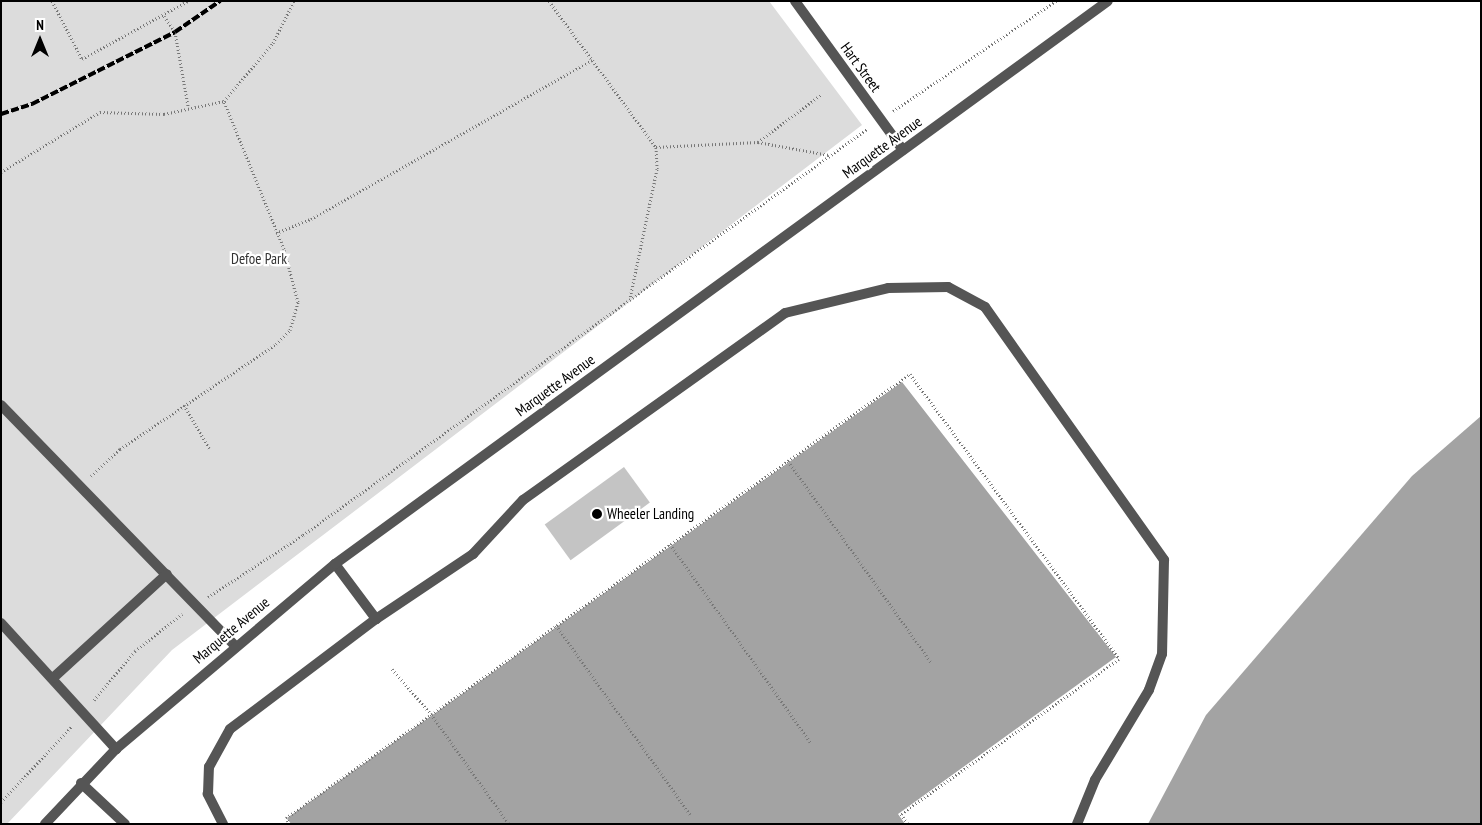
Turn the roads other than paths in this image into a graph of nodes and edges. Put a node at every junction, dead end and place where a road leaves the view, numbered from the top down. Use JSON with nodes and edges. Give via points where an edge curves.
{"nodes":[{"id":1,"x":795,"y":1,"type":"edge"},
{"id":2,"x":1108,"y":1,"type":"edge"},
{"id":3,"x":903,"y":150,"type":"junction"},
{"id":4,"x":1,"y":405,"type":"edge"},
{"id":5,"x":335,"y":564,"type":"junction"},
{"id":6,"x":167,"y":574,"type":"junction"},
{"id":7,"x":376,"y":618,"type":"junction"},
{"id":8,"x":1,"y":623,"type":"edge"},
{"id":9,"x":234,"y":645,"type":"junction"},
{"id":10,"x":53,"y":678,"type":"junction"},
{"id":11,"x":116,"y":749,"type":"junction"},
{"id":12,"x":81,"y":783,"type":"junction"},
{"id":13,"x":45,"y":824,"type":"edge"},
{"id":14,"x":125,"y":824,"type":"edge"},
{"id":15,"x":223,"y":824,"type":"edge"},
{"id":16,"x":1077,"y":824,"type":"edge"}],
"edges":[{"from":1,"to":3,"type":"street","name":"Hart Street"},
{"from":2,"to":3,"type":"street","name":"Marquette Avenue"},
{"from":3,"to":5,"type":"street","name":"Marquette Avenue"},
{"from":4,"to":6,"type":"street"},
{"from":5,"to":7,"type":"street"},
{"from":5,"to":9,"type":"street","name":"Marquette Avenue"},
{"from":6,"to":9,"type":"street"},
{"from":6,"to":10,"type":"street"},
{"from":7,"to":15,"type":"street","via":[[230,729],[209,767],[208,794]]},
{"from":7,"to":16,"type":"street","via":[[473,554],[523,500],[785,313],[888,288],[948,287],[985,307],[1164,560],[1162,654],[1149,690],[1095,780]]},
{"from":8,"to":10,"type":"street"},
{"from":9,"to":11,"type":"street","name":"Marquette Avenue"},
{"from":10,"to":11,"type":"street"},
{"from":11,"to":12,"type":"street","name":"Marquette Avenue"},
{"from":12,"to":13,"type":"street","name":"Marquette Avenue"},
{"from":12,"to":14,"type":"street"}]}
